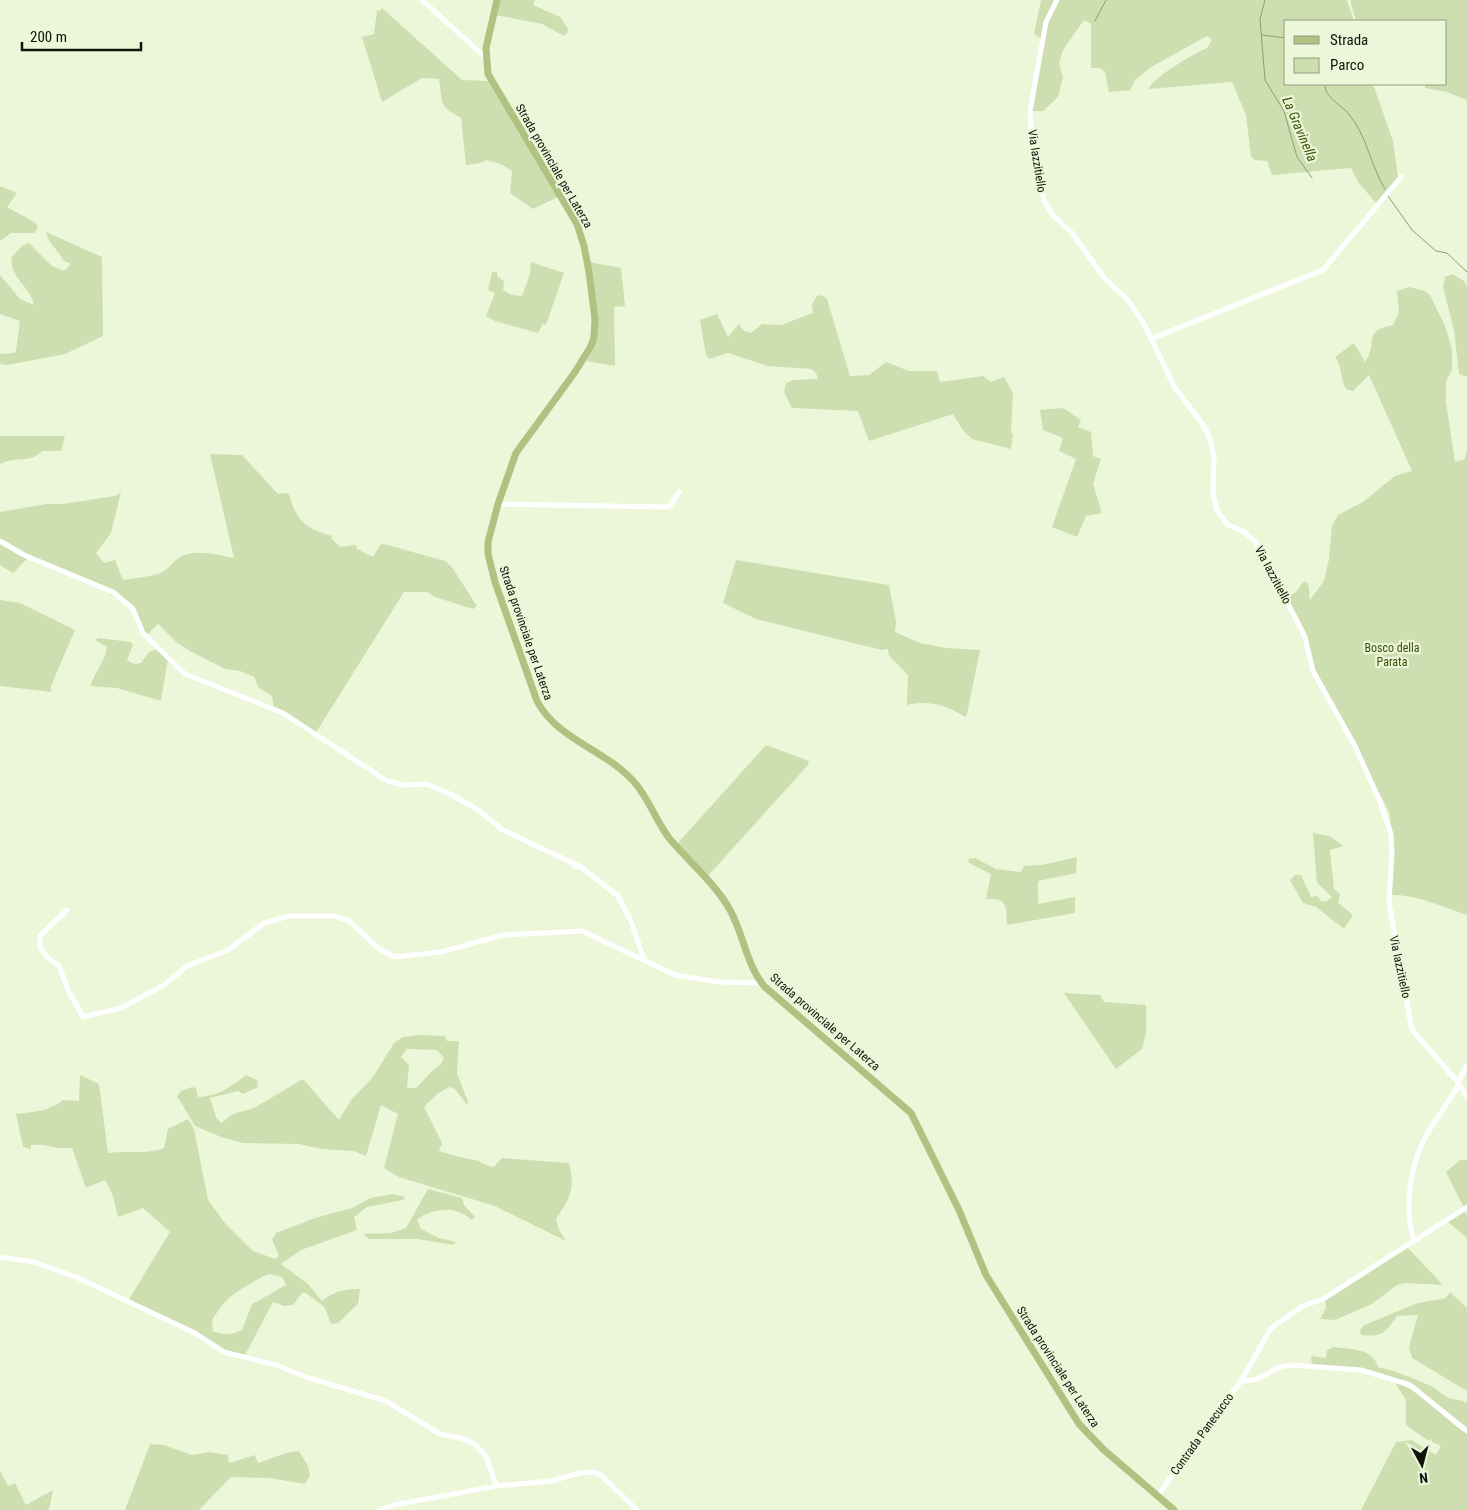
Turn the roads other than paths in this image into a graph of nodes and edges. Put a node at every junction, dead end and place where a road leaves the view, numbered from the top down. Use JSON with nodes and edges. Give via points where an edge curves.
{"nodes":[{"id":1,"x":422,"y":0,"type":"edge"},
{"id":2,"x":497,"y":0,"type":"edge"},
{"id":3,"x":1057,"y":0,"type":"edge"},
{"id":4,"x":486,"y":58,"type":"junction"},
{"id":5,"x":1401,"y":177,"type":"dead end"},
{"id":6,"x":1151,"y":339,"type":"junction"},
{"id":7,"x":680,"y":492,"type":"dead end"},
{"id":8,"x":498,"y":504,"type":"junction"},
{"id":9,"x":0,"y":541,"type":"edge"},
{"id":10,"x":67,"y":910,"type":"dead end"},
{"id":11,"x":644,"y":960,"type":"junction"},
{"id":12,"x":761,"y":982,"type":"junction"},
{"id":13,"x":1467,"y":1066,"type":"edge"},
{"id":14,"x":1457,"y":1081,"type":"junction"},
{"id":15,"x":1467,"y":1097,"type":"edge"},
{"id":16,"x":1467,"y":1208,"type":"edge"},
{"id":17,"x":1414,"y":1240,"type":"junction"},
{"id":18,"x":0,"y":1257,"type":"edge"},
{"id":19,"x":1241,"y":1381,"type":"junction"},
{"id":20,"x":1467,"y":1431,"type":"edge"},
{"id":21,"x":496,"y":1486,"type":"junction"},
{"id":22,"x":1158,"y":1495,"type":"junction"},
{"id":23,"x":380,"y":1510,"type":"edge"},
{"id":24,"x":637,"y":1510,"type":"edge"},
{"id":25,"x":1174,"y":1510,"type":"edge"}],
"edges":[{"from":1,"to":4,"type":"street"},
{"from":2,"to":4,"type":"main road","name":"Strada provinciale per Laterza"},
{"from":3,"to":6,"type":"street","name":"Via Iazzitiello","via":[[1046,22],[1031,98],[1032,142],[1044,200],[1105,279],[1137,312]]},
{"from":4,"to":8,"type":"main road","name":"Strada provinciale per Laterza","via":[[492,84],[582,235],[595,319],[591,346],[516,453]]},
{"from":5,"to":6,"type":"street","via":[[1323,270]]},
{"from":6,"to":14,"type":"street","name":"Via Iazzitiello","via":[[1175,388],[1209,436],[1214,456],[1216,511],[1228,525],[1256,542],[1305,637],[1314,671],[1355,746],[1381,804],[1391,834],[1389,903],[1410,1023],[1415,1036]]},
{"from":7,"to":8,"type":"street","via":[[669,507]]},
{"from":8,"to":12,"type":"main road","name":"Strada provinciale per Laterza","via":[[489,538],[490,566],[541,710],[560,728],[619,768],[635,783],[666,834],[729,907]]},
{"from":9,"to":11,"type":"street","via":[[24,555],[97,584],[120,597],[135,612],[141,631],[184,674],[283,713],[387,781],[405,785],[427,784],[450,794],[503,830],[575,866],[618,896]]},
{"from":10,"to":11,"type":"street","via":[[40,936],[40,947],[59,966],[84,1017],[121,1008],[164,985],[187,966],[228,950],[264,923],[288,916],[333,916],[348,920],[378,948],[394,956],[441,952],[504,935],[573,930],[587,932]]},
{"from":11,"to":12,"type":"street","via":[[687,977],[735,983]]},
{"from":12,"to":22,"type":"main road","name":"Strada provinciale per Laterza","via":[[911,1112],[986,1275],[1070,1411],[1104,1450]]},
{"from":13,"to":14,"type":"street"},
{"from":14,"to":15,"type":"street","name":"Via Iazzitiello"},
{"from":14,"to":17,"type":"street","via":[[1458,1086],[1419,1152],[1410,1194]]},
{"from":16,"to":17,"type":"street"},
{"from":17,"to":19,"type":"street","via":[[1323,1299],[1303,1306],[1276,1323]]},
{"from":18,"to":21,"type":"street","via":[[34,1262],[76,1277],[196,1333],[224,1352],[276,1365],[386,1401],[440,1434],[476,1445],[487,1458]]},
{"from":19,"to":20,"type":"street","name":"Contrada Panecucco","via":[[1255,1380],[1291,1365],[1361,1370],[1410,1385]]},
{"from":19,"to":22,"type":"street","name":"Contrada Panecucco"},
{"from":21,"to":23,"type":"street"},
{"from":21,"to":24,"type":"street","via":[[539,1483],[594,1472]]},
{"from":22,"to":25,"type":"main road","name":"Strada provinciale per Laterza"}]}
